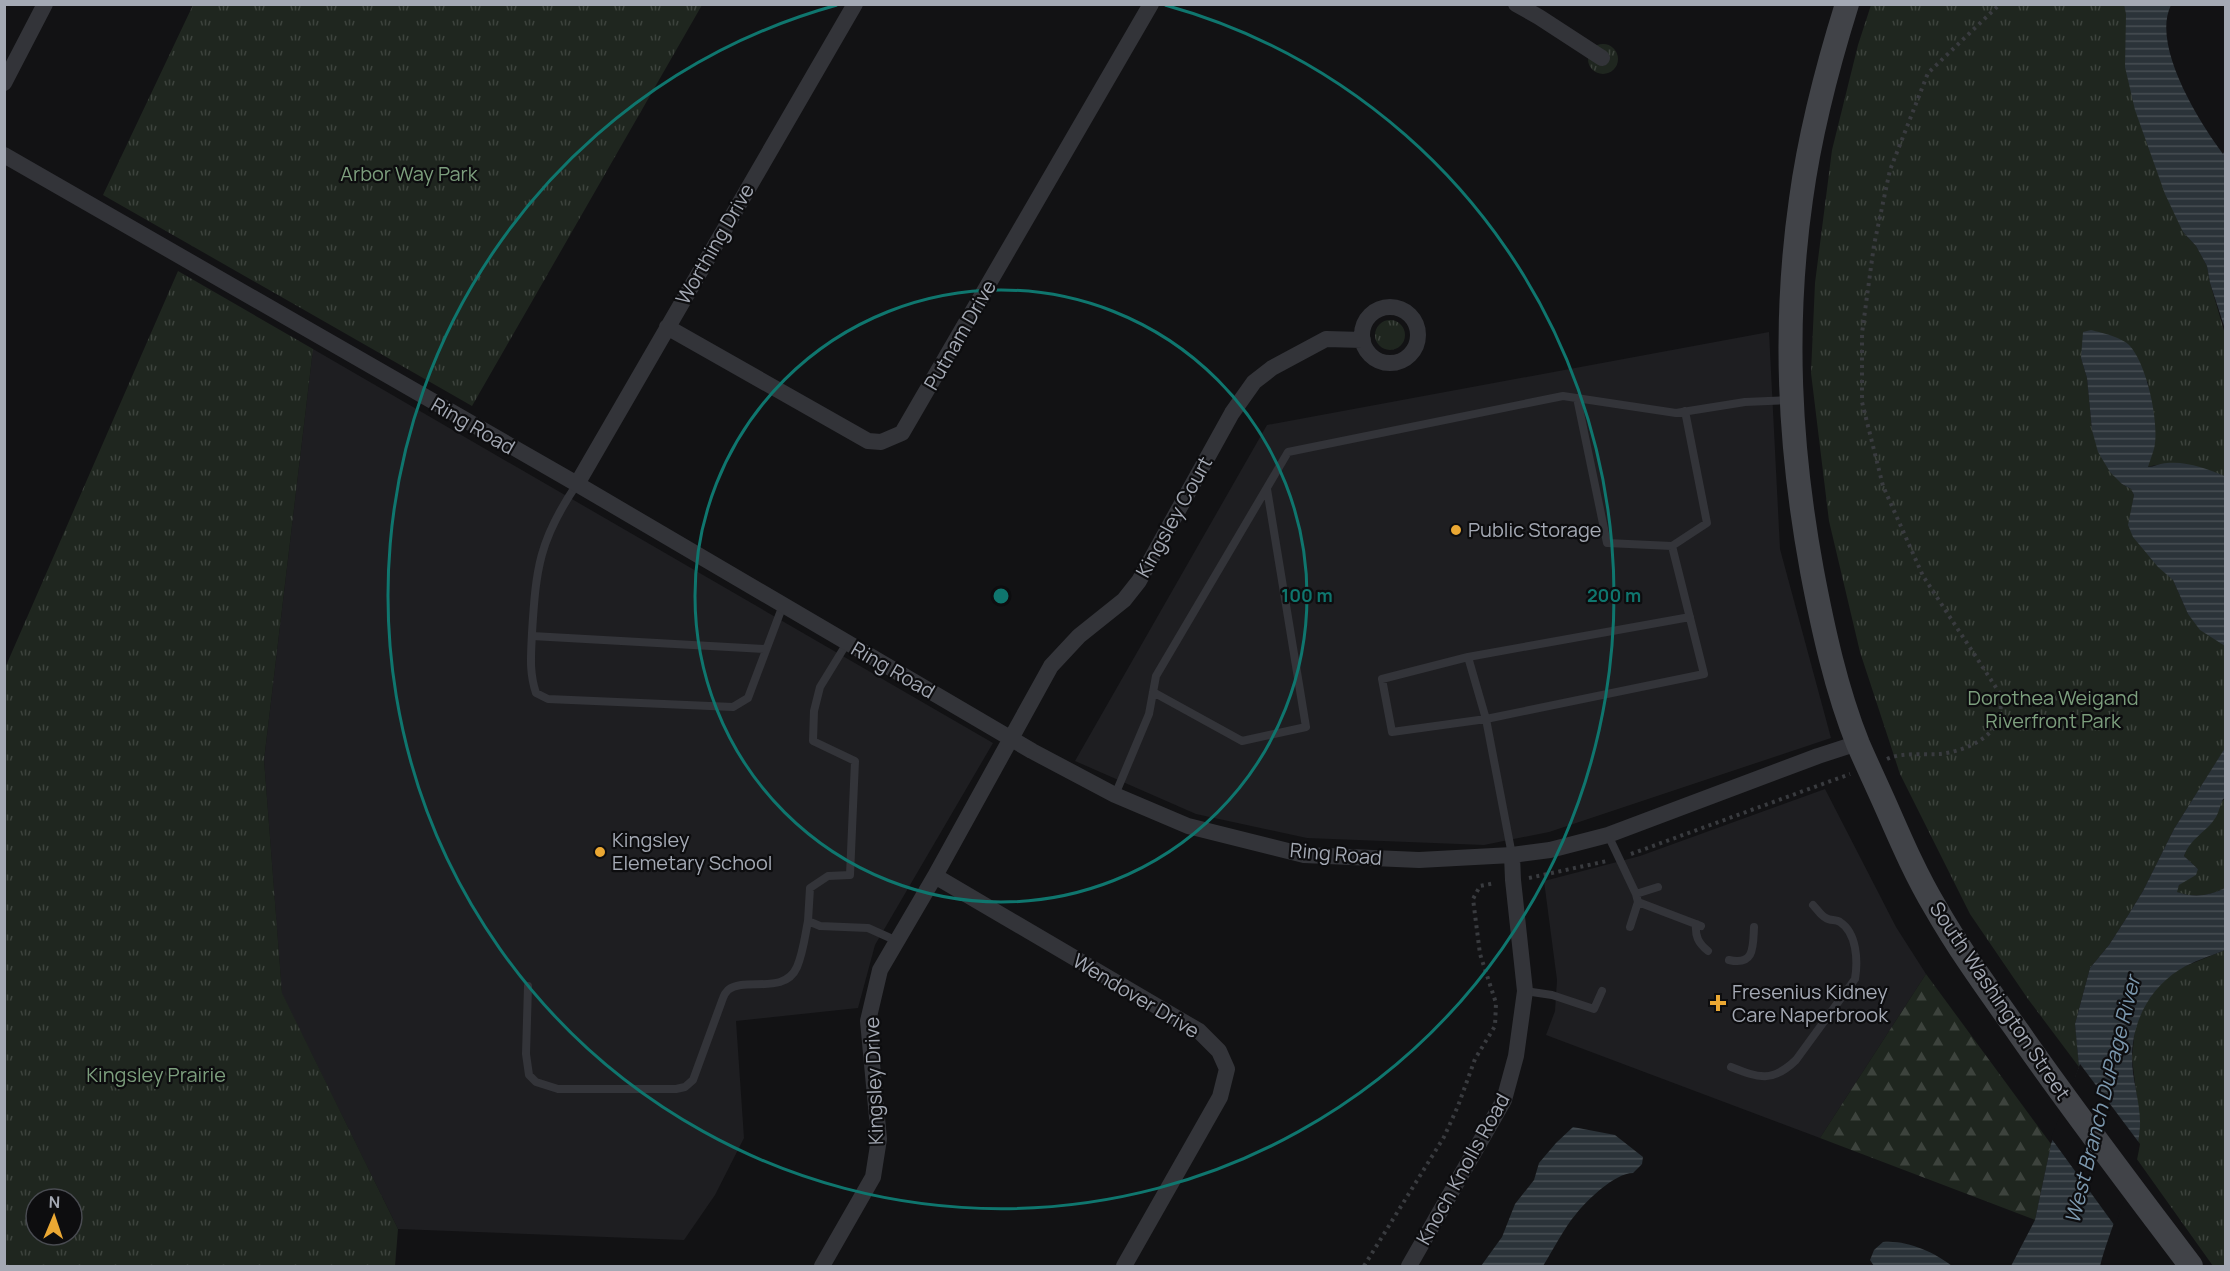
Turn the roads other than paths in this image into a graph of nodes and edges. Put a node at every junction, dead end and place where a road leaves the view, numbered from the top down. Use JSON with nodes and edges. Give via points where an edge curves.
{"nodes":[{"id":1,"x":45,"y":4,"type":"edge"},
{"id":2,"x":855,"y":4,"type":"edge"},
{"id":3,"x":1151,"y":4,"type":"edge"},
{"id":4,"x":1516,"y":4,"type":"edge"},
{"id":5,"x":1847,"y":4,"type":"edge"},
{"id":6,"x":1602,"y":58,"type":"dead end"},
{"id":7,"x":4,"y":84,"type":"edge"},
{"id":8,"x":4,"y":155,"type":"edge"},
{"id":9,"x":667,"y":327,"type":"junction"},
{"id":10,"x":1363,"y":340,"type":"dead end"},
{"id":11,"x":1577,"y":398,"type":"junction"},
{"id":12,"x":1791,"y":400,"type":"junction"},
{"id":13,"x":1685,"y":411,"type":"junction"},
{"id":14,"x":577,"y":484,"type":"junction"},
{"id":15,"x":1267,"y":488,"type":"junction"},
{"id":16,"x":1672,"y":546,"type":"junction"},
{"id":17,"x":783,"y":605,"type":"junction"},
{"id":18,"x":1690,"y":617,"type":"junction"},
{"id":19,"x":532,"y":636,"type":"junction"},
{"id":20,"x":847,"y":643,"type":"junction"},
{"id":21,"x":766,"y":649,"type":"junction"},
{"id":22,"x":1468,"y":657,"type":"junction"},
{"id":23,"x":1153,"y":692,"type":"junction"},
{"id":24,"x":1486,"y":719,"type":"junction"},
{"id":25,"x":1010,"y":738,"type":"junction"},
{"id":26,"x":1858,"y":743,"type":"junction"},
{"id":27,"x":1115,"y":795,"type":"junction"},
{"id":28,"x":1608,"y":835,"type":"junction"},
{"id":29,"x":1512,"y":855,"type":"junction"},
{"id":30,"x":935,"y":876,"type":"junction"},
{"id":31,"x":1658,"y":887,"type":"dead end"},
{"id":32,"x":1637,"y":898,"type":"junction"},
{"id":33,"x":1812,"y":905,"type":"dead end"},
{"id":34,"x":808,"y":921,"type":"junction"},
{"id":35,"x":1630,"y":927,"type":"dead end"},
{"id":36,"x":1754,"y":927,"type":"dead end"},
{"id":37,"x":897,"y":941,"type":"junction"},
{"id":38,"x":1708,"y":951,"type":"dead end"},
{"id":39,"x":1729,"y":960,"type":"dead end"},
{"id":40,"x":528,"y":986,"type":"dead end"},
{"id":41,"x":1525,"y":991,"type":"junction"},
{"id":42,"x":1602,"y":991,"type":"dead end"},
{"id":43,"x":1731,"y":1067,"type":"dead end"},
{"id":44,"x":822,"y":1266,"type":"edge"},
{"id":45,"x":1124,"y":1266,"type":"edge"},
{"id":46,"x":1409,"y":1266,"type":"edge"},
{"id":47,"x":2191,"y":1266,"type":"edge"}],
"edges":[{"from":1,"to":7,"type":"street"},
{"from":2,"to":9,"type":"street","name":"Worthing Drive"},
{"from":3,"to":9,"type":"street","name":"Putnam Drive","via":[[902,433],[881,442],[868,441]]},
{"from":4,"to":6,"type":"street"},
{"from":5,"to":12,"type":"main road","name":"South Washington Street","via":[[1823,85],[1801,198],[1791,311]]},
{"from":8,"to":14,"type":"street","name":"Ring Road"},
{"from":9,"to":14,"type":"street","name":"Worthing Drive"},
{"from":10,"to":25,"type":"street","name":"Kingsley Court","via":[[1326,339],[1254,382],[1232,413],[1139,581],[1124,600],[1060,655]]},
{"from":11,"to":13,"type":"lane","via":[[1676,413]]},
{"from":11,"to":15,"type":"lane","via":[[1563,396],[1288,452]]},
{"from":11,"to":16,"type":"lane","via":[[1607,543]]},
{"from":12,"to":13,"type":"lane"},
{"from":12,"to":26,"type":"main road","name":"South Washington Street","via":[[1803,520],[1820,613]]},
{"from":13,"to":16,"type":"lane","via":[[1707,523]]},
{"from":14,"to":17,"type":"street","name":"Ring Road"},
{"from":14,"to":19,"type":"lane","via":[[561,507],[541,552]]},
{"from":15,"to":23,"type":"lane","via":[[1156,676]]},
{"from":15,"to":23,"type":"lane","via":[[1306,727],[1242,741]]},
{"from":16,"to":18,"type":"lane"},
{"from":17,"to":20,"type":"street","name":"Ring Road"},
{"from":17,"to":21,"type":"lane"},
{"from":18,"to":22,"type":"lane"},
{"from":18,"to":24,"type":"lane","via":[[1704,674]]},
{"from":19,"to":21,"type":"lane"},
{"from":19,"to":21,"type":"lane","via":[[530,676],[536,693],[548,699],[733,707],[748,698]]},
{"from":20,"to":25,"type":"street","name":"Ring Road"},
{"from":20,"to":34,"type":"lane","via":[[820,687],[813,741],[855,761],[850,874],[828,876],[810,888]]},
{"from":22,"to":24,"type":"lane"},
{"from":22,"to":24,"type":"lane","via":[[1382,679],[1392,732]]},
{"from":23,"to":27,"type":"lane","via":[[1149,714]]},
{"from":24,"to":29,"type":"lane"},
{"from":25,"to":27,"type":"street","name":"Ring Road"},
{"from":25,"to":30,"type":"street","name":"Kingsley Drive"},
{"from":26,"to":28,"type":"street","name":"Ring Road"},
{"from":26,"to":47,"type":"main road","name":"South Washington Street","via":[[1909,858],[1975,971],[2063,1097]]},
{"from":27,"to":29,"type":"street","name":"Ring Road","via":[[1188,826],[1304,855],[1419,860]]},
{"from":28,"to":29,"type":"street","name":"Ring Road","via":[[1551,850]]},
{"from":28,"to":32,"type":"lane"},
{"from":29,"to":41,"type":"street","name":"Knoch Knolls Road"},
{"from":30,"to":37,"type":"street","name":"Kingsley Drive"},
{"from":30,"to":45,"type":"street","name":"Wendover Drive","via":[[1199,1031],[1219,1051],[1227,1069],[1220,1098]]},
{"from":31,"to":32,"type":"lane"},
{"from":32,"to":35,"type":"lane"},
{"from":32,"to":38,"type":"lane","via":[[1698,925],[1695,936]]},
{"from":33,"to":43,"type":"lane","via":[[1827,919],[1838,920],[1847,928],[1858,963],[1855,979],[1785,1071],[1772,1077],[1752,1076]]},
{"from":34,"to":37,"type":"lane","via":[[820,926],[868,928]]},
{"from":34,"to":40,"type":"lane","via":[[797,969],[790,976],[766,985],[738,986],[723,998],[693,1080],[685,1087],[558,1089],[536,1082],[529,1075],[526,1054]]},
{"from":36,"to":39,"type":"lane","via":[[1748,958]]},
{"from":37,"to":44,"type":"street","name":"Kingsley Drive","via":[[880,969],[868,1021],[879,1139],[873,1177]]},
{"from":41,"to":42,"type":"lane","via":[[1552,995],[1594,1010]]},
{"from":41,"to":46,"type":"street","name":"Knoch Knolls Road","via":[[1516,1056],[1504,1100]]}]}
